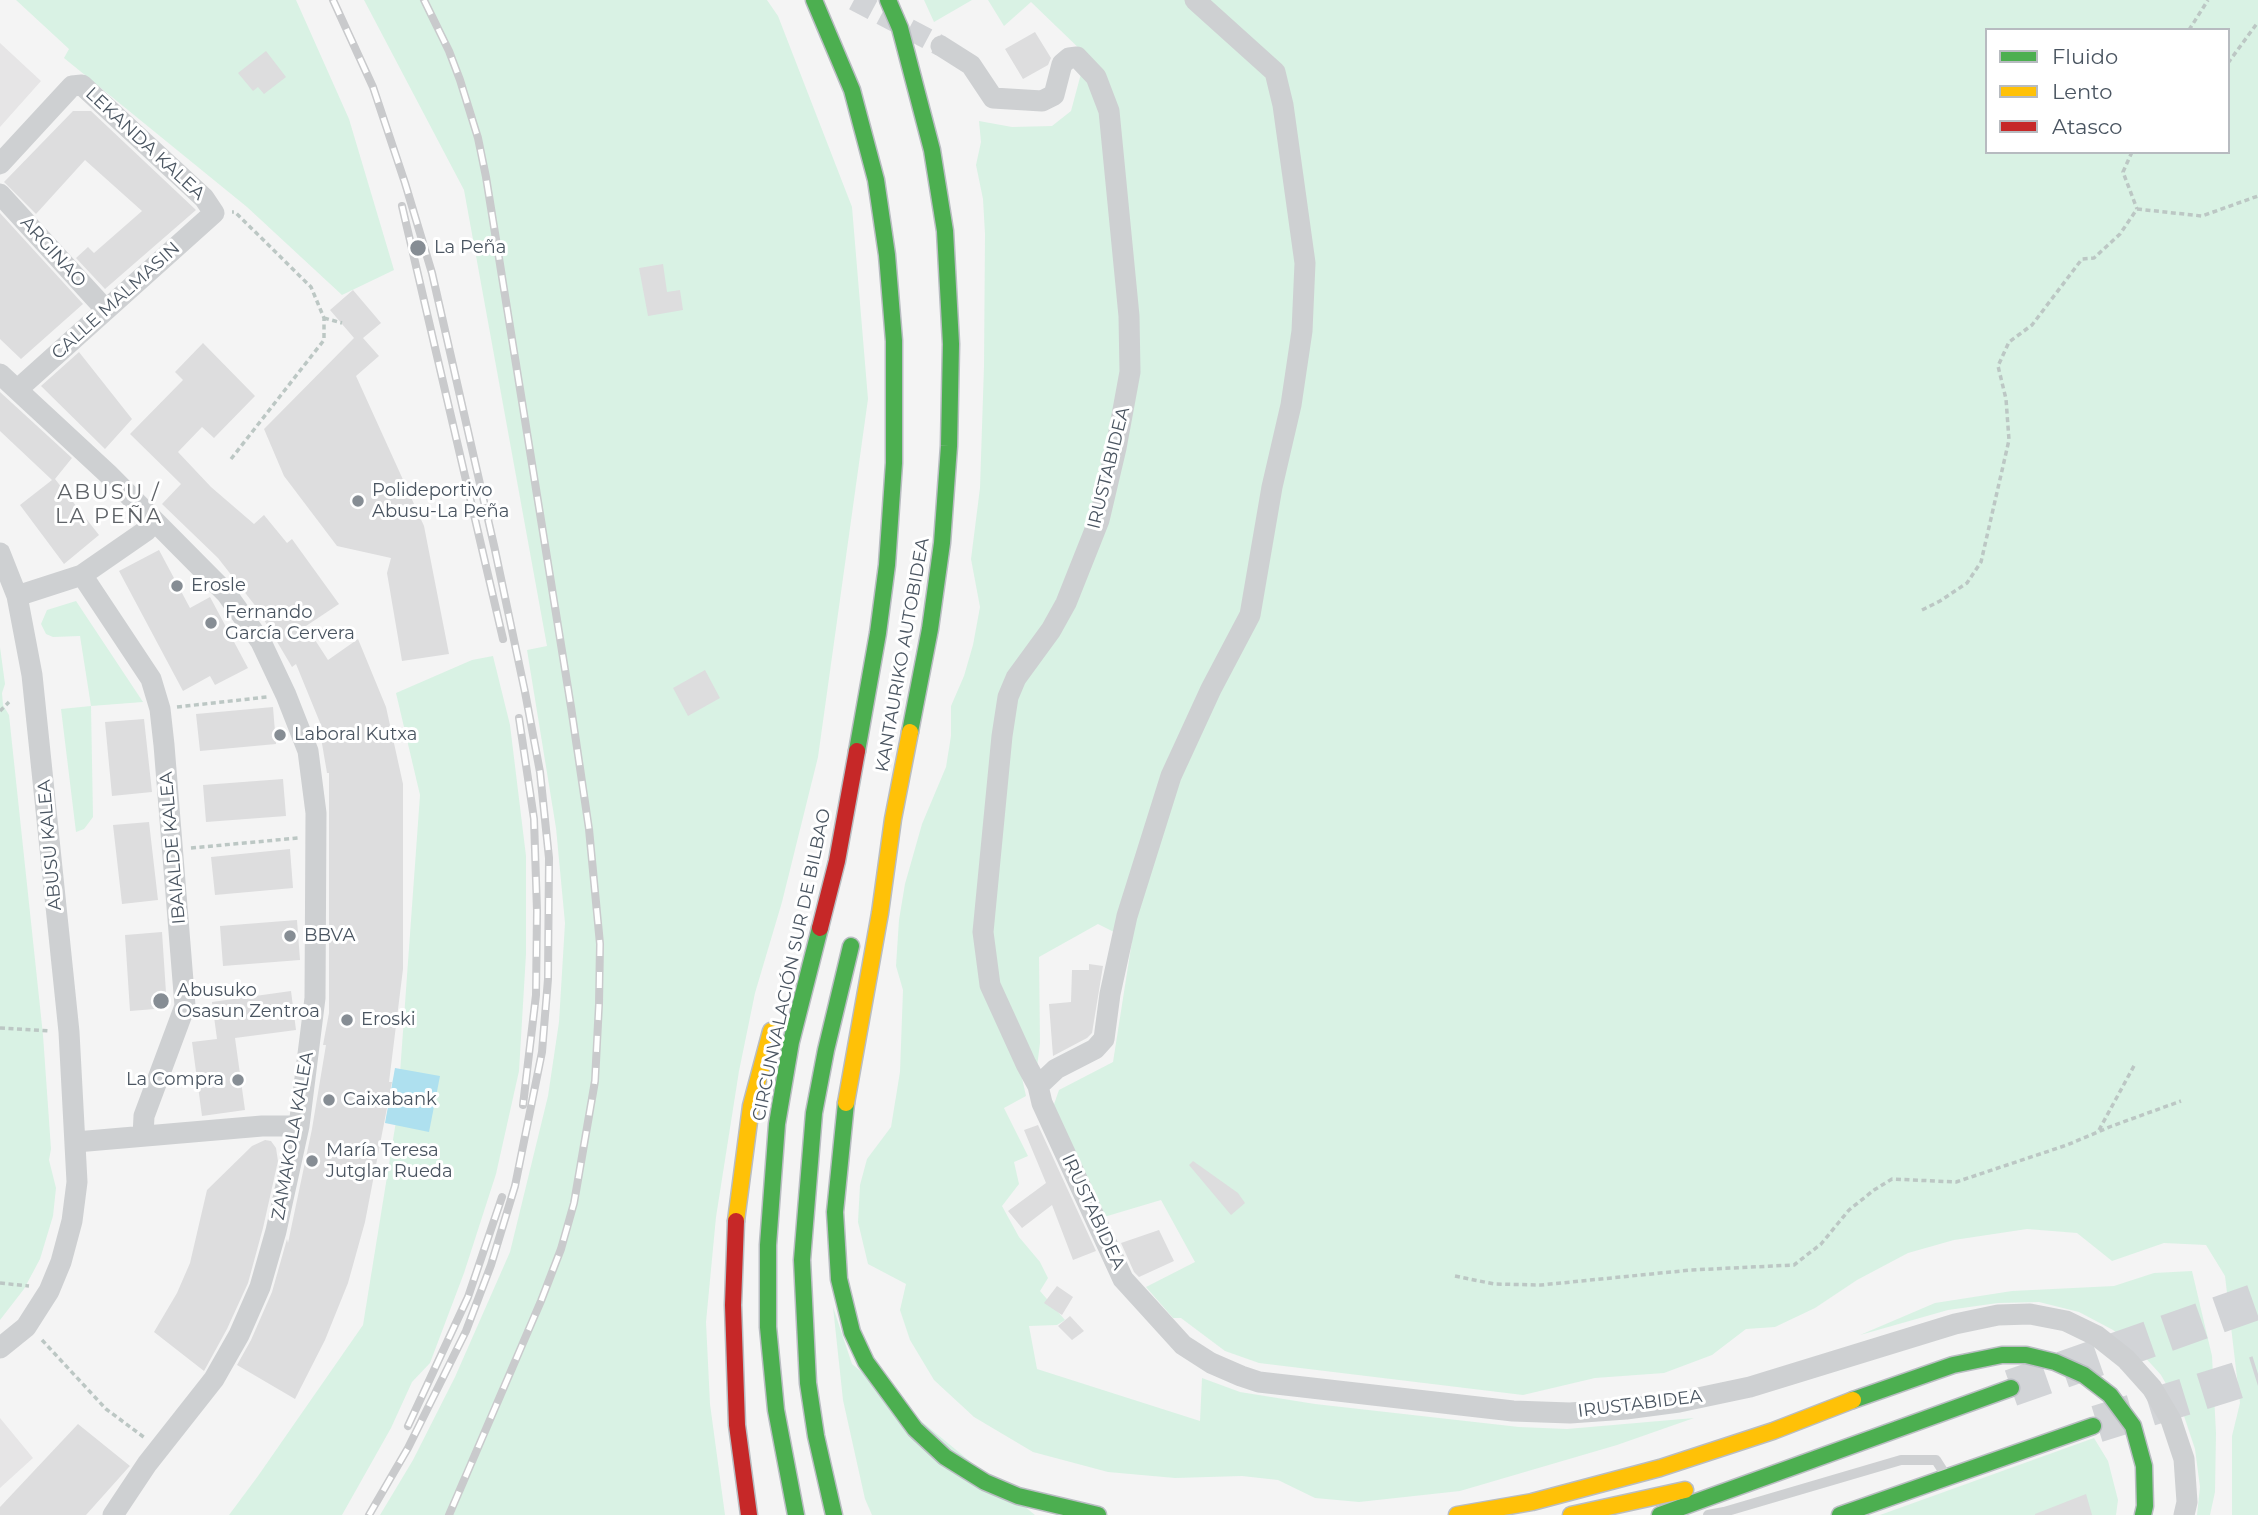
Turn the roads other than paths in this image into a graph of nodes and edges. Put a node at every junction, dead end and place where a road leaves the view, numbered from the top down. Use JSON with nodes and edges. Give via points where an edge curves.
{"nodes":[{"id":1,"x":814,"y":0,"type":"edge"},
{"id":2,"x":888,"y":0,"type":"edge"},
{"id":3,"x":1195,"y":0,"type":"edge"},
{"id":4,"x":941,"y":46,"type":"tunnel mouth"},
{"id":5,"x":0,"y":164,"type":"edge"},
{"id":6,"x":0,"y":194,"type":"edge"},
{"id":7,"x":214,"y":213,"type":"joint"},
{"id":8,"x":106,"y":310,"type":"junction"},
{"id":9,"x":0,"y":373,"type":"edge"},
{"id":10,"x":18,"y":390,"type":"junction"},
{"id":11,"x":151,"y":517,"type":"junction"},
{"id":12,"x":0,"y":553,"type":"edge"},
{"id":13,"x":82,"y":575,"type":"junction"},
{"id":14,"x":18,"y":596,"type":"junction"},
{"id":15,"x":846,"y":799,"type":"junction"},
{"id":16,"x":893,"y":819,"type":"junction"},
{"id":17,"x":815,"y":882,"type":"dead end"},
{"id":18,"x":866,"y":893,"type":"dead end"},
{"id":19,"x":855,"y":929,"type":"dead end"},
{"id":20,"x":775,"y":1019,"type":"dead end"},
{"id":21,"x":1038,"y":1086,"type":"junction"},
{"id":22,"x":299,"y":1126,"type":"junction"},
{"id":23,"x":143,"y":1136,"type":"junction"},
{"id":24,"x":76,"y":1142,"type":"junction"},
{"id":25,"x":0,"y":1348,"type":"edge"},
{"id":26,"x":2011,"y":1388,"type":"tunnel mouth"},
{"id":27,"x":2093,"y":1426,"type":"tunnel mouth"},
{"id":28,"x":1878,"y":1436,"type":"junction"},
{"id":29,"x":1947,"y":1477,"type":"junction"},
{"id":30,"x":1883,"y":1498,"type":"junction"},
{"id":31,"x":113,"y":1515,"type":"edge"},
{"id":32,"x":749,"y":1515,"type":"edge"},
{"id":33,"x":796,"y":1515,"type":"edge"},
{"id":34,"x":835,"y":1515,"type":"edge"},
{"id":35,"x":1098,"y":1515,"type":"edge"},
{"id":36,"x":1457,"y":1515,"type":"edge"},
{"id":37,"x":1571,"y":1515,"type":"edge"},
{"id":38,"x":1660,"y":1515,"type":"edge"},
{"id":39,"x":1708,"y":1515,"type":"edge"},
{"id":40,"x":1822,"y":1515,"type":"edge"},
{"id":41,"x":1840,"y":1515,"type":"edge"},
{"id":42,"x":2143,"y":1515,"type":"edge"},
{"id":43,"x":2184,"y":1515,"type":"edge"}],
"edges":[{"from":1,"to":15,"type":"highway","name":"KANTAURIKO AUTOBIDEA","via":[[852,90],[876,180],[894,341],[894,463],[887,565]]},
{"from":2,"to":16,"type":"highway","name":"KANTAURIKO AUTOBIDEA","via":[[900,28],[932,150],[945,231],[951,344],[942,543],[916,711]]},
{"from":3,"to":21,"type":"street","via":[[1275,72],[1305,263],[1295,381],[1250,615],[1171,776],[1127,916],[1104,1039]]},
{"from":4,"to":21,"type":"street","name":"IRUSTABIDEA","via":[[971,65],[993,98],[1042,101],[1054,95],[1062,64],[1077,57],[1096,77],[1109,111],[1115,163],[1130,372],[1099,520],[1066,603],[1009,696],[983,933],[990,985]]},
{"from":5,"to":7,"type":"street","name":"LEKANDA KALEA","via":[[72,86],[82,85],[204,198]]},
{"from":6,"to":8,"type":"street","name":"ARGINAO"},
{"from":7,"to":8,"type":"street","name":"CALLE MALMASIN"},
{"from":8,"to":10,"type":"street","name":"CALLE MALMASIN"},
{"from":9,"to":10,"type":"street","name":"ZAMAKOLA KALEA"},
{"from":10,"to":11,"type":"street","name":"ZAMAKOLA KALEA"},
{"from":11,"to":13,"type":"street","via":[[147,530]]},
{"from":11,"to":22,"type":"street","name":"ZAMAKOLA KALEA","via":[[226,593],[261,642],[308,751],[316,813],[315,998]]},
{"from":12,"to":14,"type":"street","name":"ABUSU KALEA"},
{"from":13,"to":14,"type":"street"},
{"from":13,"to":23,"type":"street","name":"IBAIALDE KALEA","via":[[151,679],[160,709],[186,1006],[144,1116]]},
{"from":14,"to":24,"type":"street","name":"ABUSU KALEA","via":[[35,701]]},
{"from":15,"to":17,"type":"highway"},
{"from":15,"to":33,"type":"highway","name":"CIRCUNVALACIÓN SUR DE BILBAO","via":[[776,1124],[768,1327],[776,1410]]},
{"from":16,"to":18,"type":"highway"},
{"from":16,"to":35,"type":"highway","via":[[849,1080],[835,1212],[836,1250],[852,1332],[888,1395],[945,1457],[1018,1496]]},
{"from":19,"to":34,"type":"highway","via":[[814,1113],[802,1260],[808,1383]]},
{"from":20,"to":32,"type":"highway","via":[[751,1106],[737,1202],[733,1305],[737,1424]]},
{"from":21,"to":43,"type":"street","name":"IRUSTABIDEA","via":[[1123,1279],[1183,1345],[1241,1376],[1259,1382],[1513,1410],[1570,1413],[1626,1409],[1750,1387],[1955,1324],[2030,1314],[2066,1321],[2097,1336],[2152,1388],[2171,1420],[2184,1459]]},
{"from":22,"to":23,"type":"street"},
{"from":22,"to":31,"type":"street","name":"ZAMAKOLA KALEA","via":[[260,1287],[239,1335],[215,1379]]},
{"from":23,"to":24,"type":"street"},
{"from":24,"to":25,"type":"street","name":"ABUSU KALEA","via":[[77,1181],[61,1262],[26,1327]]},
{"from":26,"to":28,"type":"highway"},
{"from":27,"to":29,"type":"highway"},
{"from":28,"to":37,"type":"highway","via":[[1659,1498]]},
{"from":28,"to":38,"type":"highway"},
{"from":29,"to":30,"type":"highway"},
{"from":29,"to":39,"type":"lane","via":[[1936,1460],[1901,1460]]},
{"from":30,"to":40,"type":"highway"},
{"from":30,"to":41,"type":"highway"},
{"from":36,"to":42,"type":"highway","via":[[1532,1502],[1660,1468],[1953,1365],[2026,1355],[2084,1375],[2110,1395],[2133,1426],[2144,1466]]}]}
